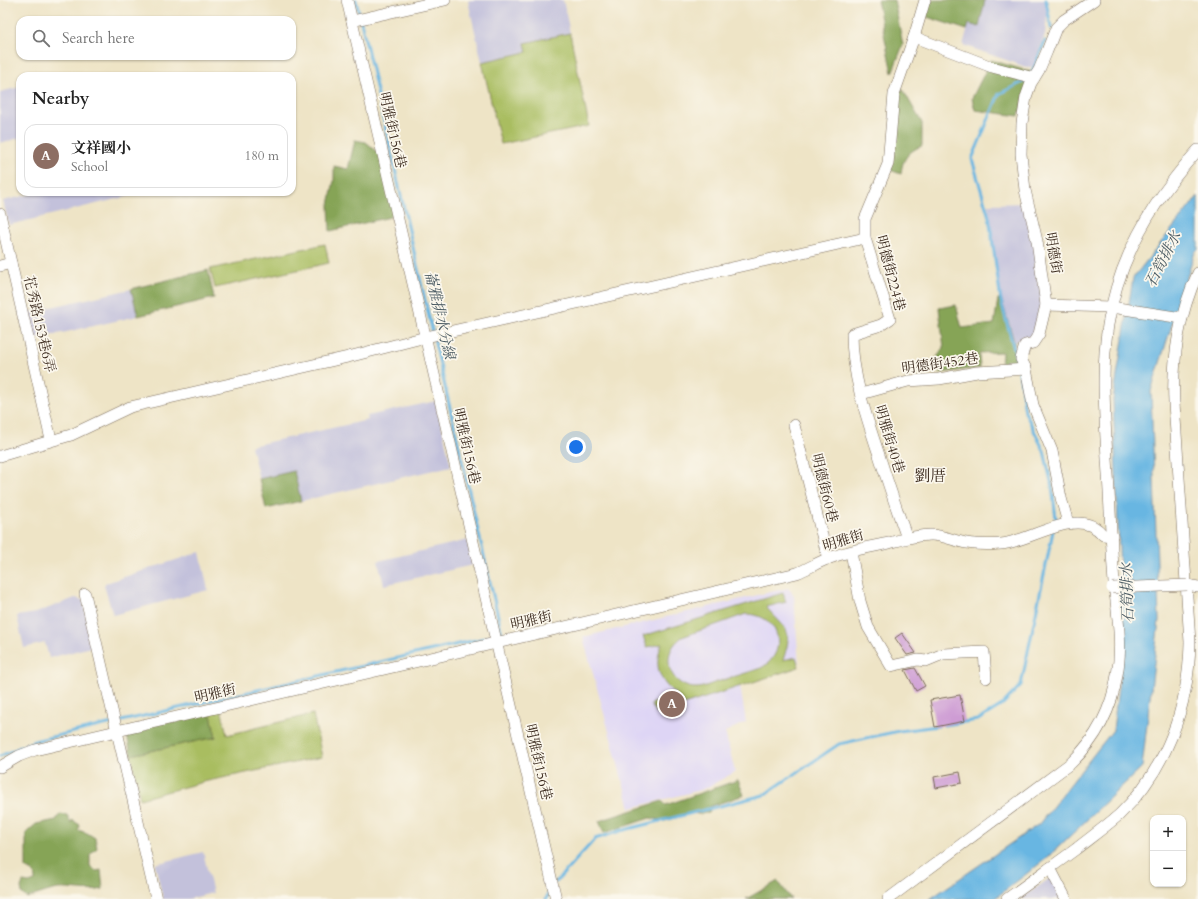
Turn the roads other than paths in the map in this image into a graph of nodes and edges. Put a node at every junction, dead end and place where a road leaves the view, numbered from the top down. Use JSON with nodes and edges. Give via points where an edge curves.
{"nodes":[{"id":1,"x":347,"y":0,"type":"edge"},
{"id":2,"x":445,"y":0,"type":"edge"},
{"id":3,"x":925,"y":0,"type":"edge"},
{"id":4,"x":1094,"y":0,"type":"edge"},
{"id":5,"x":352,"y":21,"type":"junction"},
{"id":6,"x":914,"y":37,"type":"junction"},
{"id":7,"x":1034,"y":78,"type":"junction"},
{"id":8,"x":1198,"y":150,"type":"edge"},
{"id":9,"x":0,"y":214,"type":"edge"},
{"id":10,"x":865,"y":238,"type":"junction"},
{"id":11,"x":11,"y":263,"type":"junction"},
{"id":12,"x":0,"y":266,"type":"edge"},
{"id":13,"x":1198,"y":273,"type":"edge"},
{"id":14,"x":1046,"y":305,"type":"junction"},
{"id":15,"x":1111,"y":307,"type":"junction"},
{"id":16,"x":1182,"y":318,"type":"junction"},
{"id":17,"x":426,"y":336,"type":"junction"},
{"id":18,"x":1026,"y":369,"type":"junction"},
{"id":19,"x":860,"y":394,"type":"junction"},
{"id":20,"x":794,"y":425,"type":"dead end"},
{"id":21,"x":51,"y":440,"type":"junction"},
{"id":22,"x":0,"y":456,"type":"edge"},
{"id":23,"x":1068,"y":523,"type":"junction"},
{"id":24,"x":1112,"y":536,"type":"junction"},
{"id":25,"x":907,"y":538,"type":"junction"},
{"id":26,"x":851,"y":552,"type":"junction"},
{"id":27,"x":828,"y":559,"type":"junction"},
{"id":28,"x":1193,"y":586,"type":"edge"},
{"id":29,"x":1112,"y":588,"type":"dead end"},
{"id":30,"x":86,"y":594,"type":"dead end"},
{"id":31,"x":496,"y":643,"type":"junction"},
{"id":32,"x":986,"y":678,"type":"dead end"},
{"id":33,"x":117,"y":731,"type":"junction"},
{"id":34,"x":0,"y":767,"type":"edge"},
{"id":35,"x":1050,"y":868,"type":"junction"},
{"id":36,"x":156,"y":899,"type":"edge"},
{"id":37,"x":556,"y":899,"type":"edge"},
{"id":38,"x":888,"y":899,"type":"edge"},
{"id":39,"x":1007,"y":899,"type":"edge"},
{"id":40,"x":1066,"y":899,"type":"edge"}],
"edges":[{"from":1,"to":5,"type":"street","name":"明雅街156巷"},
{"from":2,"to":5,"type":"street"},
{"from":3,"to":6,"type":"street","name":"明德街224巷"},
{"from":4,"to":7,"type":"street","name":"明德街","via":[[1056,28]]},
{"from":5,"to":17,"type":"street","name":"明雅街156巷"},
{"from":6,"to":7,"type":"street","via":[[992,67]]},
{"from":6,"to":10,"type":"street","name":"明德街224巷","via":[[894,94],[888,164],[865,219]]},
{"from":7,"to":14,"type":"street","name":"明德街","via":[[1026,97],[1021,154]]},
{"from":8,"to":15,"type":"street","via":[[1169,185],[1144,226],[1124,268]]},
{"from":9,"to":11,"type":"street","name":"花秀路153巷6弄"},
{"from":10,"to":17,"type":"street"},
{"from":10,"to":19,"type":"street","name":"明德街224巷","via":[[890,319],[881,325],[852,334]]},
{"from":11,"to":12,"type":"street"},
{"from":11,"to":21,"type":"street","name":"花秀路153巷6弄"},
{"from":13,"to":16,"type":"street"},
{"from":14,"to":15,"type":"street"},
{"from":14,"to":18,"type":"street","name":"明德街","via":[[1039,334],[1033,343],[1025,345],[1022,352],[1021,359]]},
{"from":15,"to":16,"type":"street"},
{"from":15,"to":24,"type":"street","via":[[1104,376]]},
{"from":16,"to":28,"type":"street","via":[[1173,389]]},
{"from":17,"to":21,"type":"street","via":[[348,357],[130,407],[71,435]]},
{"from":17,"to":31,"type":"street","name":"明雅街156巷"},
{"from":18,"to":19,"type":"street","name":"明德街452巷","via":[[908,381]]},
{"from":18,"to":23,"type":"street","name":"明德街","via":[[1033,405],[1052,451]]},
{"from":19,"to":25,"type":"street","name":"明雅街40巷"},
{"from":20,"to":27,"type":"street","name":"明德街60巷"},
{"from":21,"to":22,"type":"street"},
{"from":23,"to":24,"type":"street","via":[[1089,524],[1103,535]]},
{"from":23,"to":25,"type":"street","name":"明雅街","via":[[1002,544],[959,542],[933,535]]},
{"from":24,"to":38,"type":"street","via":[[1119,661],[1114,690],[1098,730],[1071,763]]},
{"from":25,"to":26,"type":"street","name":"明雅街"},
{"from":26,"to":27,"type":"street","name":"明雅街"},
{"from":26,"to":32,"type":"street","via":[[860,601],[868,627],[891,666],[918,660],[926,661],[943,654],[984,652]]},
{"from":27,"to":31,"type":"street","name":"明雅街","via":[[797,574]]},
{"from":28,"to":29,"type":"street","bridge":true},
{"from":28,"to":35,"type":"street","via":[[1188,677],[1181,710],[1168,746],[1149,778],[1129,804],[1109,824]]},
{"from":30,"to":33,"type":"street"},
{"from":31,"to":33,"type":"street","name":"明雅街"},
{"from":31,"to":37,"type":"street","name":"明雅街156巷"},
{"from":33,"to":34,"type":"street","name":"明雅街","via":[[35,750]]},
{"from":33,"to":36,"type":"street"},
{"from":35,"to":39,"type":"street"},
{"from":35,"to":40,"type":"street"}]}
